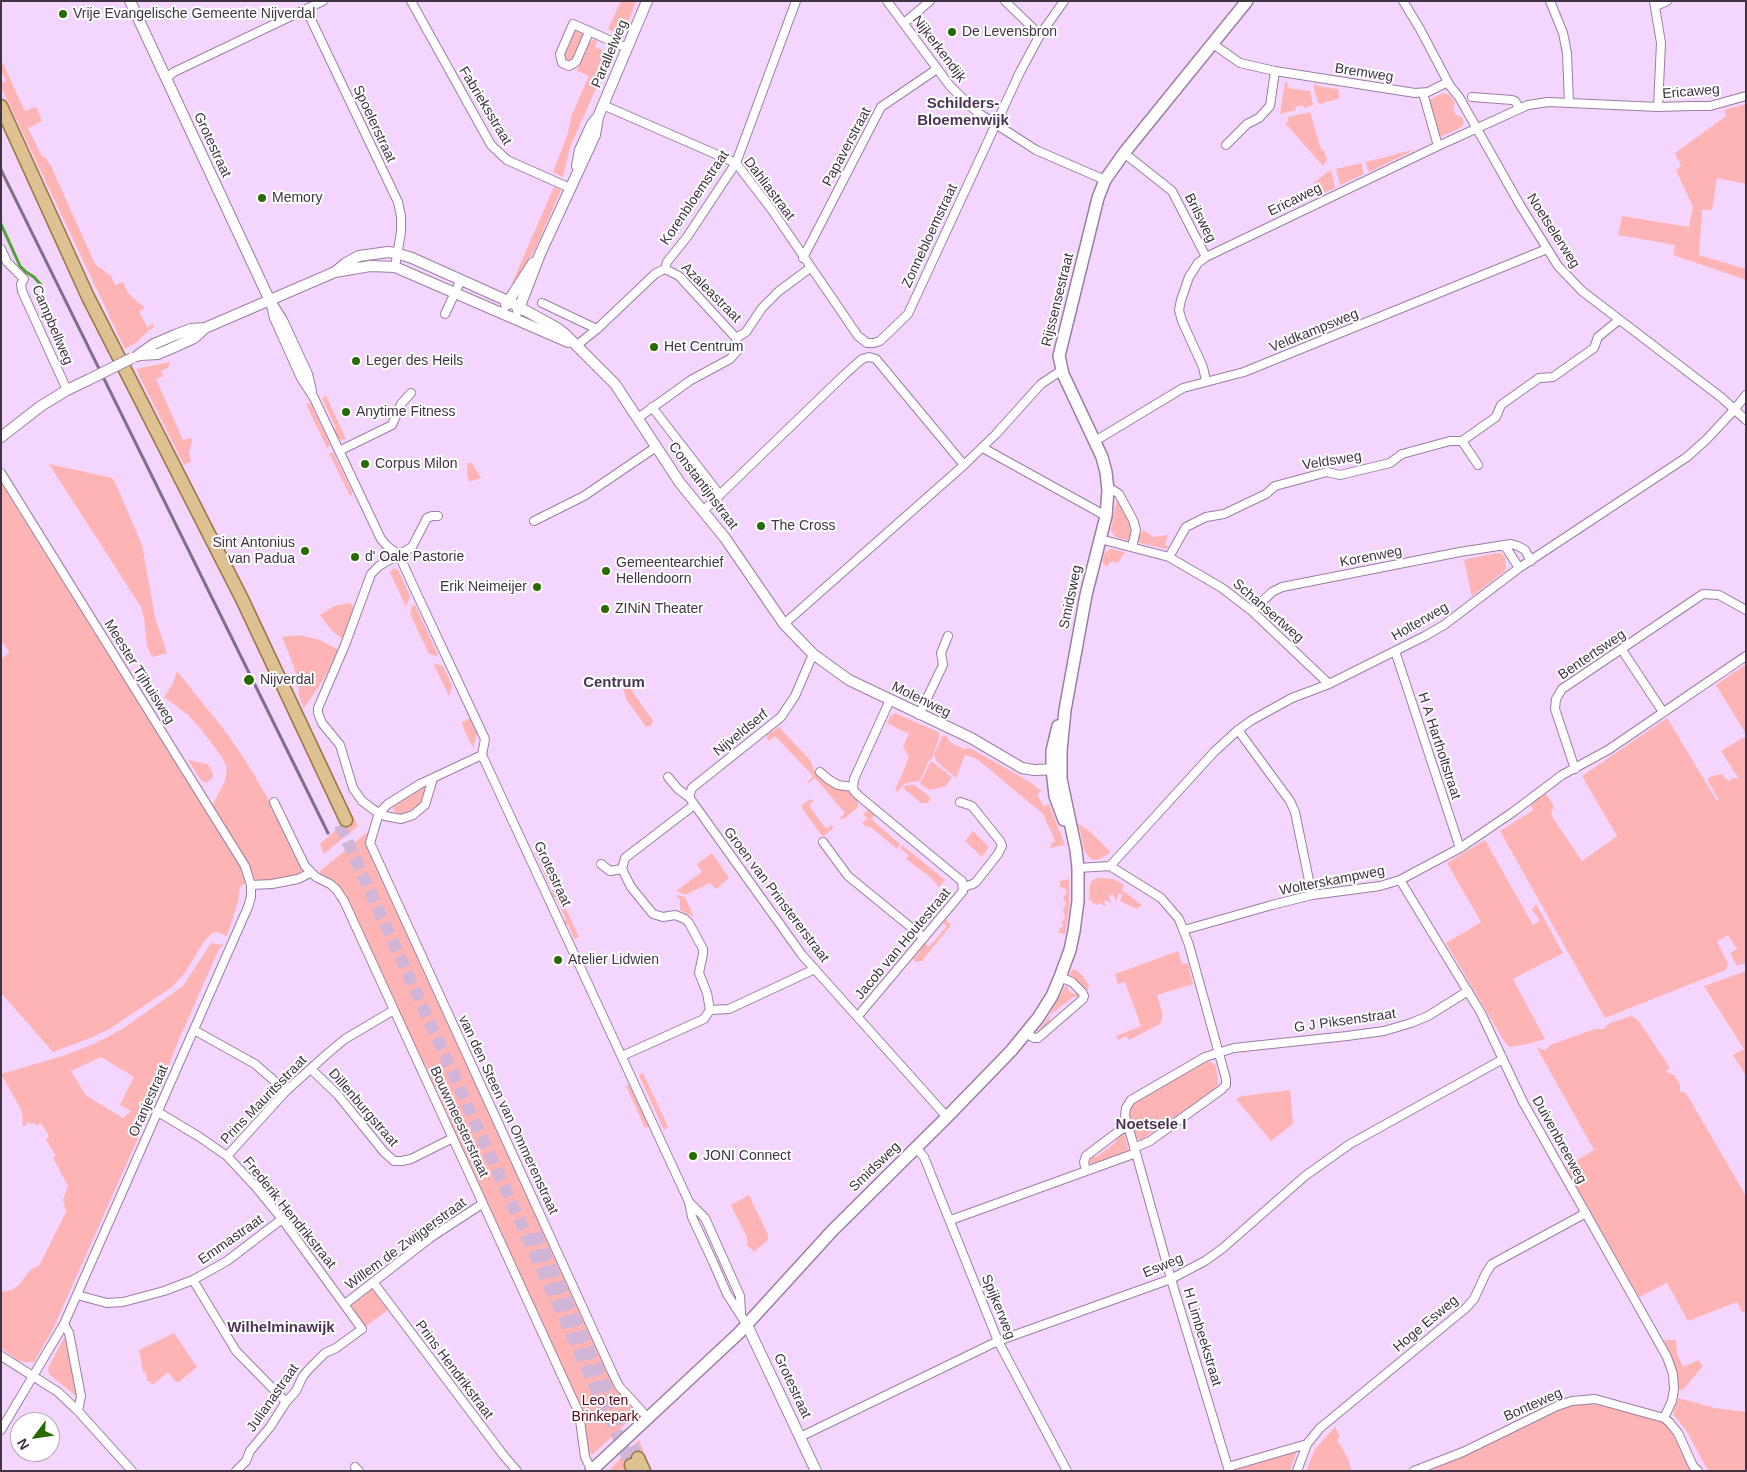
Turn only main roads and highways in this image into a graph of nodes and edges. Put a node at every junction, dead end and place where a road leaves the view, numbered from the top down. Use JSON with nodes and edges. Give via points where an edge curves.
{"nodes":[{"id":1,"x":1247,"y":1,"type":"edge"},
{"id":2,"x":1,"y":106,"type":"edge"},
{"id":3,"x":1,"y":127,"type":"edge"},
{"id":4,"x":1062,"y":370,"type":"joint"},
{"id":5,"x":634,"y":1465,"type":"tunnel mouth"},
{"id":6,"x":590,"y":1468,"type":"edge"},
{"id":7,"x":644,"y":1471,"type":"edge"}],
"edges":[{"from":1,"to":4,"type":"main road","name":"Rijssensestraat","via":[[1105,180],[1059,356]]},
{"from":2,"to":3,"type":"main road","via":[[88,297],[242,599],[343,823],[52,241]]},
{"from":4,"to":6,"type":"main road","name":"Smidsweg","via":[[1105,465],[1108,490],[1106,516],[1086,595],[1065,710],[1054,741],[1057,803],[1074,845],[1078,902],[1070,950],[1052,996],[1026,1033],[832,1231],[747,1325]]},
{"from":5,"to":7,"type":"main road"}]}
